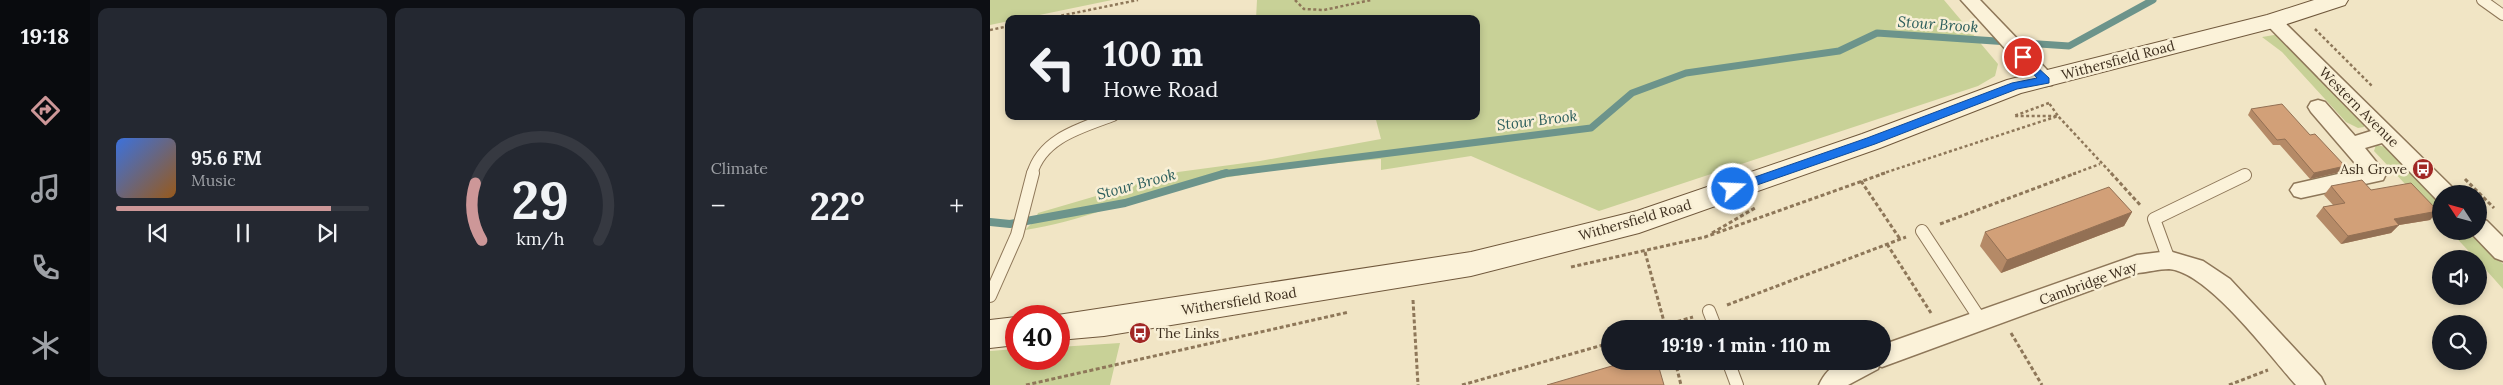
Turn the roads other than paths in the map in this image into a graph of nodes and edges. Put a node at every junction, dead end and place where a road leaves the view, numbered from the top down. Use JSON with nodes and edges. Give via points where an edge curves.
{"nodes":[{"id":1,"x":1970,"y":0,"type":"edge"},
{"id":2,"x":2337,"y":0,"type":"edge"},
{"id":3,"x":2482,"y":0,"type":"edge"},
{"id":4,"x":2503,"y":15,"type":"edge"},
{"id":5,"x":2273,"y":21,"type":"junction"},
{"id":6,"x":2037,"y":81,"type":"junction"},
{"id":7,"x":2318,"y":107,"type":"dead end"},
{"id":8,"x":1103,"y":120,"type":"edge"},
{"id":9,"x":2386,"y":134,"type":"junction"},
{"id":10,"x":2351,"y":145,"type":"junction"},
{"id":11,"x":2245,"y":175,"type":"dead end"},
{"id":12,"x":2436,"y":185,"type":"edge"},
{"id":13,"x":2301,"y":190,"type":"dead end"},
{"id":14,"x":1922,"y":231,"type":"road end"},
{"id":15,"x":2488,"y":236,"type":"edge"},
{"id":16,"x":2503,"y":252,"type":"edge"},
{"id":17,"x":2169,"y":260,"type":"junction"},
{"id":18,"x":990,"y":296,"type":"edge"},
{"id":19,"x":1710,"y":312,"type":"road end"},
{"id":20,"x":1992,"y":318,"type":"junction"},
{"id":21,"x":1713,"y":320,"type":"edge"},
{"id":22,"x":1070,"y":326,"type":"edge"},
{"id":23,"x":1005,"y":332,"type":"edge"},
{"id":24,"x":990,"y":334,"type":"edge"},
{"id":25,"x":1891,"y":353,"type":"edge"},
{"id":26,"x":1731,"y":370,"type":"edge"},
{"id":27,"x":1849,"y":370,"type":"edge"},
{"id":28,"x":1737,"y":385,"type":"edge"},
{"id":29,"x":1832,"y":385,"type":"edge"},
{"id":30,"x":2312,"y":385,"type":"edge"}],
"edges":[{"from":1,"to":6,"type":"street"},
{"from":2,"to":5,"type":"street","name":"Withersfield Road"},
{"from":3,"to":4,"type":"lane"},
{"from":5,"to":6,"type":"street","name":"Withersfield Road"},
{"from":5,"to":9,"type":"street","name":"Western Avenue"},
{"from":6,"to":22,"type":"street","name":"Withersfield Road","via":[[1639,222],[1472,264]]},
{"from":7,"to":10,"type":"street"},
{"from":8,"to":18,"type":"lane","via":[[1053,142],[1036,160],[1017,236]]},
{"from":9,"to":10,"type":"street"},
{"from":9,"to":12,"type":"street","name":"Western Avenue"},
{"from":10,"to":13,"type":"street","via":[[2376,174]]},
{"from":11,"to":17,"type":"lane","via":[[2154,219]]},
{"from":14,"to":20,"type":"lane"},
{"from":15,"to":16,"type":"street"},
{"from":17,"to":20,"type":"street","name":"Cambridge Way","via":[[2137,264]]},
{"from":17,"to":30,"type":"street","name":"Cambridge Way","via":[[2195,268],[2222,286]]},
{"from":19,"to":21,"type":"lane"},
{"from":20,"to":25,"type":"street","name":"Cambridge Way"},
{"from":23,"to":24,"type":"street"},
{"from":26,"to":28,"type":"lane"},
{"from":27,"to":29,"type":"street"}]}
